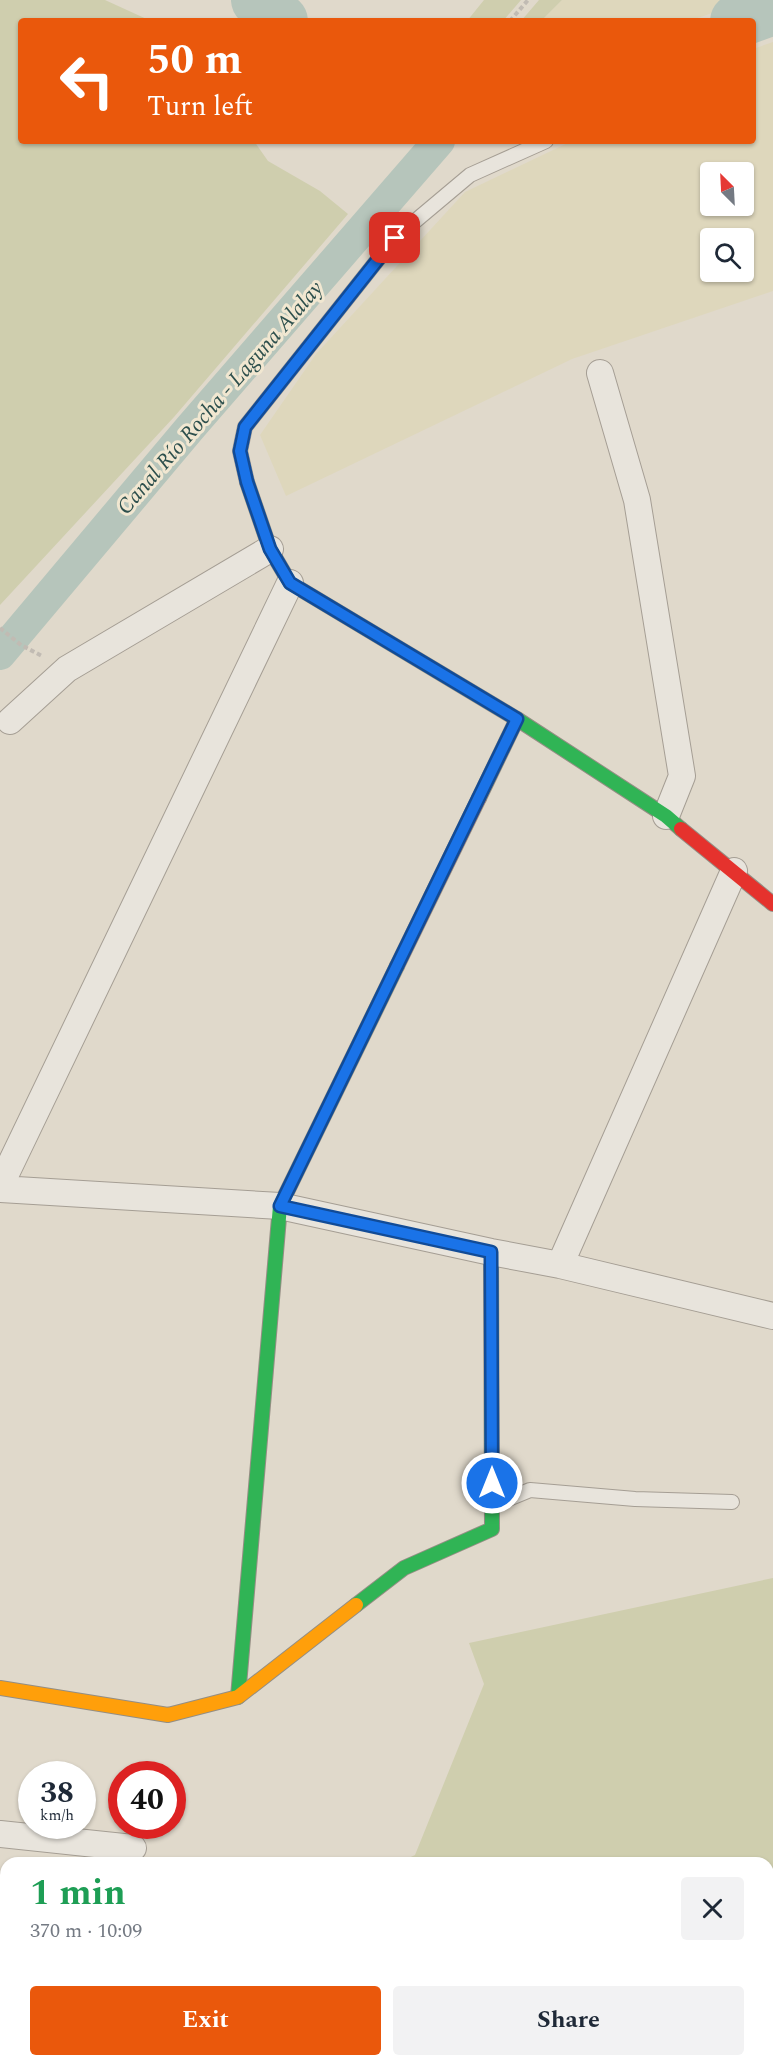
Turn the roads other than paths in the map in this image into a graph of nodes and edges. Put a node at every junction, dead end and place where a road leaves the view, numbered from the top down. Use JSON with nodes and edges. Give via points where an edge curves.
{"nodes":[{"id":1,"x":539,"y":144,"type":"edge"},
{"id":2,"x":600,"y":373,"type":"dead end"},
{"id":3,"x":247,"y":482,"type":"joint"},
{"id":4,"x":270,"y":549,"type":"junction"},
{"id":5,"x":290,"y":583,"type":"junction"},
{"id":6,"x":517,"y":719,"type":"junction"},
{"id":7,"x":5,"y":727,"type":"edge"},
{"id":8,"x":666,"y":816,"type":"junction"},
{"id":9,"x":734,"y":871,"type":"junction"},
{"id":10,"x":773,"y":904,"type":"edge"},
{"id":11,"x":0,"y":1187,"type":"edge"},
{"id":12,"x":280,"y":1206,"type":"junction"},
{"id":13,"x":491,"y":1252,"type":"junction"},
{"id":14,"x":560,"y":1265,"type":"junction"},
{"id":15,"x":773,"y":1316,"type":"edge"},
{"id":16,"x":732,"y":1502,"type":"dead end"},
{"id":17,"x":492,"y":1506,"type":"junction"},
{"id":18,"x":0,"y":1688,"type":"edge"},
{"id":19,"x":238,"y":1697,"type":"junction"},
{"id":20,"x":0,"y":1834,"type":"edge"},
{"id":21,"x":133,"y":1848,"type":"dead end"}],
"edges":[{"from":1,"to":3,"type":"lane","via":[[470,175],[395,238],[245,427],[240,451]]},
{"from":2,"to":8,"type":"street","via":[[637,500],[682,776]]},
{"from":3,"to":4,"type":"street"},
{"from":4,"to":5,"type":"street"},
{"from":4,"to":7,"type":"street","via":[[67,669]]},
{"from":5,"to":6,"type":"street"},
{"from":5,"to":11,"type":"street"},
{"from":6,"to":8,"type":"street"},
{"from":6,"to":12,"type":"street"},
{"from":8,"to":9,"type":"street"},
{"from":9,"to":10,"type":"street"},
{"from":9,"to":14,"type":"street"},
{"from":11,"to":12,"type":"street"},
{"from":12,"to":13,"type":"street"},
{"from":12,"to":19,"type":"street"},
{"from":13,"to":14,"type":"street"},
{"from":13,"to":17,"type":"street"},
{"from":14,"to":15,"type":"street"},
{"from":16,"to":17,"type":"lane","via":[[530,1490]]},
{"from":17,"to":19,"type":"street","via":[[492,1528],[404,1568]]},
{"from":18,"to":19,"type":"street","via":[[168,1715]]},
{"from":20,"to":21,"type":"street"}]}
